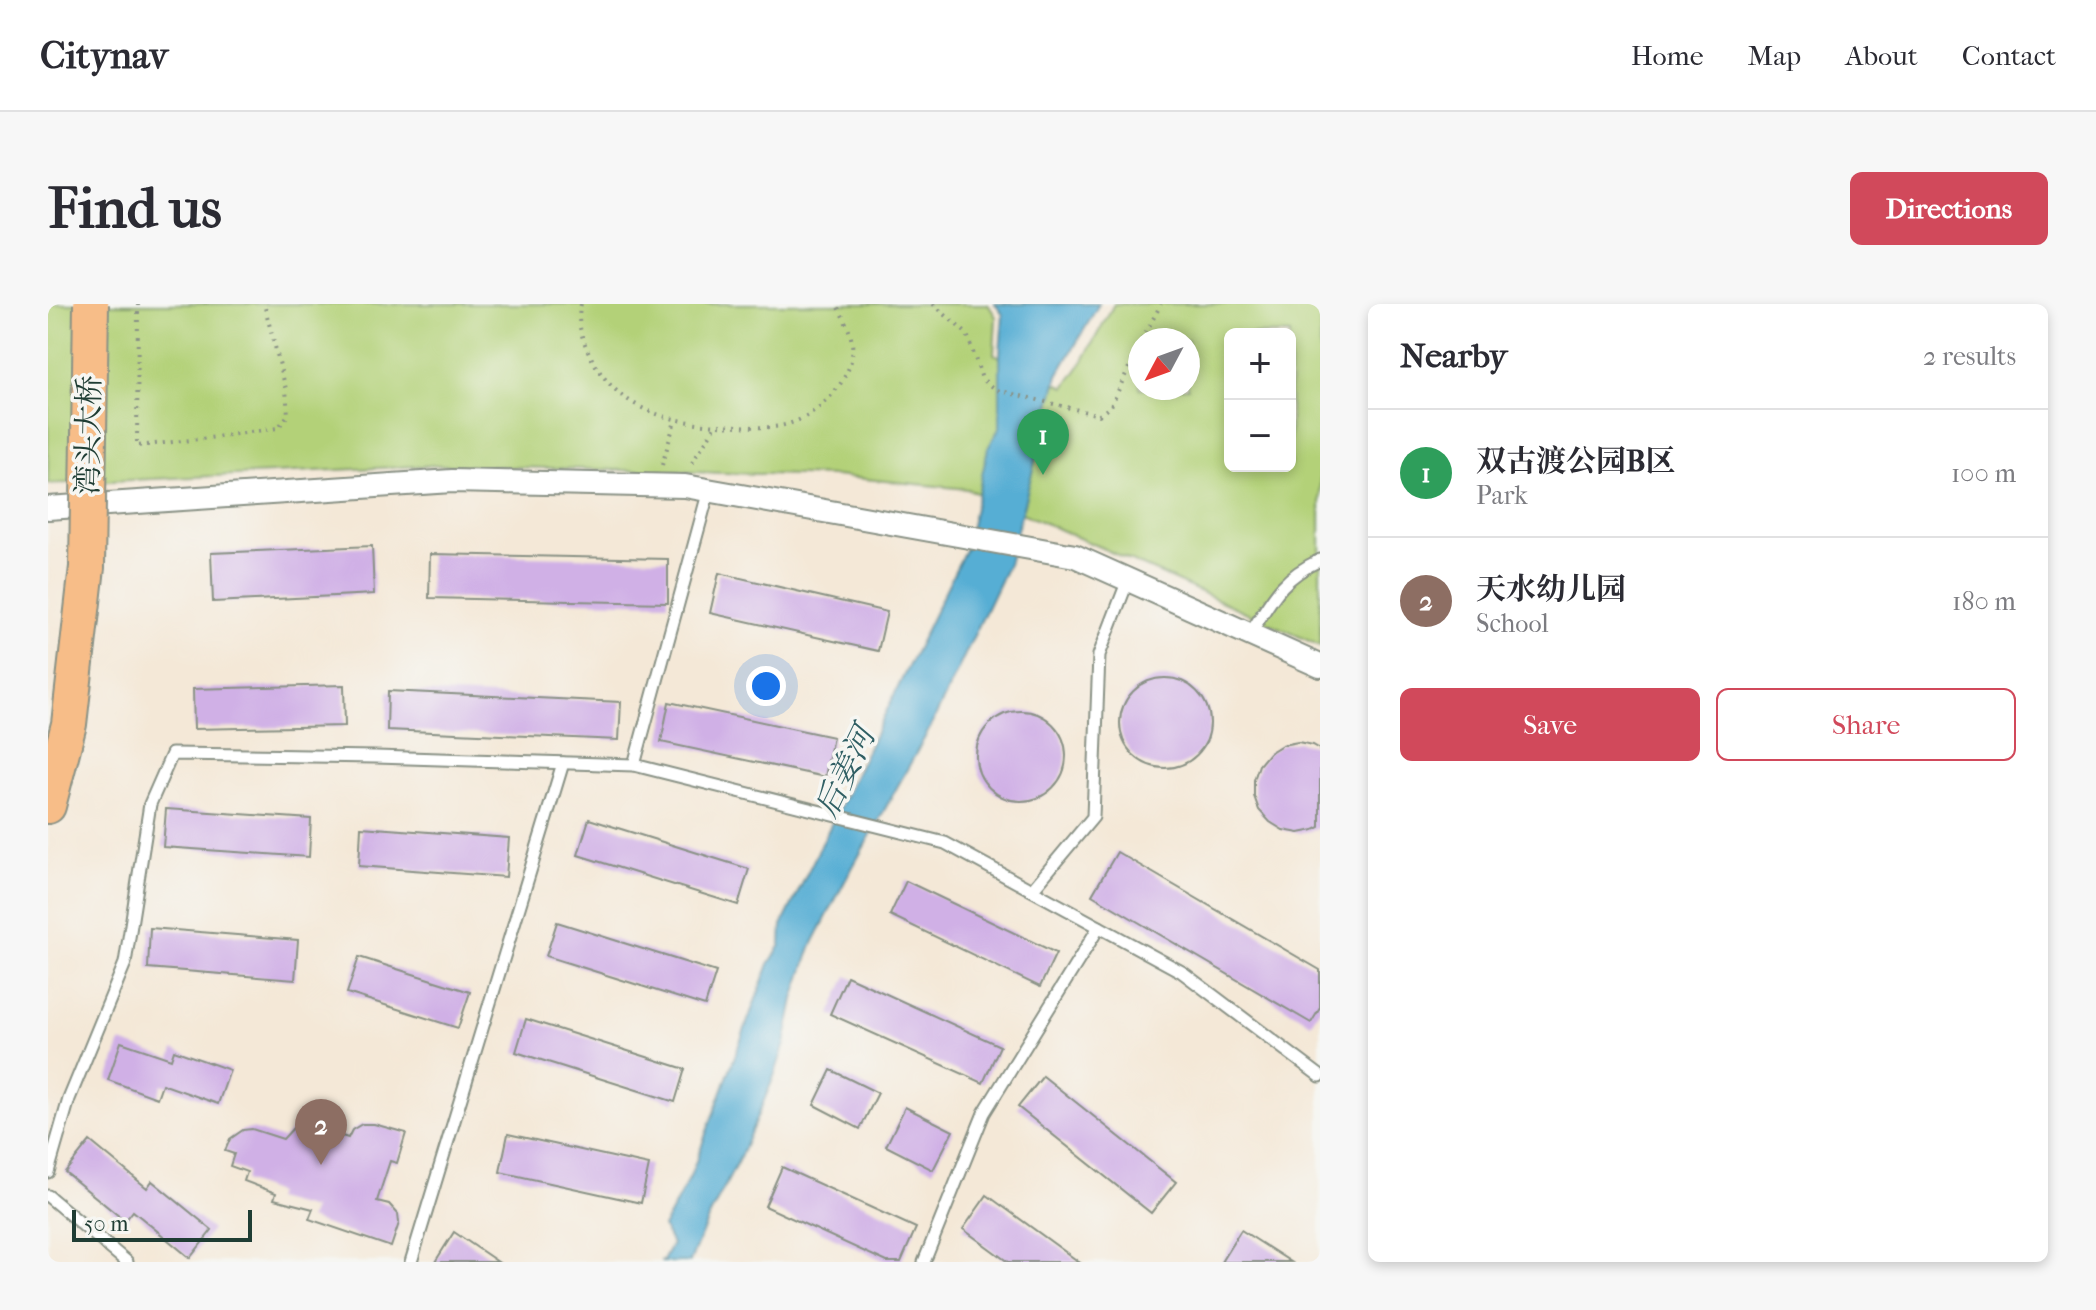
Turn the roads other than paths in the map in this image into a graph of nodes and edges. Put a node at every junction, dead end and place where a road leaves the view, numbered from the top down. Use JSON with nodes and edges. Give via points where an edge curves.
{"nodes":[{"id":1,"x":91,"y":304,"type":"edge"},
{"id":2,"x":709,"y":490,"type":"junction"},
{"id":3,"x":48,"y":508,"type":"edge"},
{"id":4,"x":1320,"y":560,"type":"edge"},
{"id":5,"x":1128,"y":580,"type":"junction"},
{"id":6,"x":1250,"y":634,"type":"junction"},
{"id":7,"x":1320,"y":666,"type":"edge"},
{"id":8,"x":563,"y":763,"type":"junction"},
{"id":9,"x":634,"y":765,"type":"junction"},
{"id":10,"x":48,"y":806,"type":"edge"},
{"id":11,"x":1032,"y":890,"type":"junction"},
{"id":12,"x":1099,"y":927,"type":"junction"},
{"id":13,"x":1320,"y":1076,"type":"edge"},
{"id":14,"x":48,"y":1172,"type":"edge"},
{"id":15,"x":48,"y":1196,"type":"edge"},
{"id":16,"x":127,"y":1262,"type":"edge"},
{"id":17,"x":411,"y":1262,"type":"edge"},
{"id":18,"x":924,"y":1262,"type":"edge"}],
"edges":[{"from":1,"to":10,"type":"main road","name":"湾头大桥","bridge":true,"via":[[87,567],[69,724]]},
{"from":2,"to":3,"type":"street","via":[[452,481]]},
{"from":2,"to":5,"type":"street","via":[[1075,556]]},
{"from":2,"to":9,"type":"lane"},
{"from":4,"to":6,"type":"lane","via":[[1282,585]]},
{"from":5,"to":6,"type":"street"},
{"from":5,"to":11,"type":"lane","via":[[1099,655],[1093,817]]},
{"from":6,"to":7,"type":"street"},
{"from":8,"to":9,"type":"lane"},
{"from":8,"to":14,"type":"lane","via":[[172,754],[150,804],[125,963],[69,1099]]},
{"from":8,"to":17,"type":"lane"},
{"from":9,"to":11,"type":"lane","via":[[945,843]]},
{"from":11,"to":12,"type":"lane"},
{"from":12,"to":13,"type":"lane","via":[[1182,972]]},
{"from":12,"to":18,"type":"lane","via":[[984,1113]]},
{"from":15,"to":16,"type":"lane"}]}
